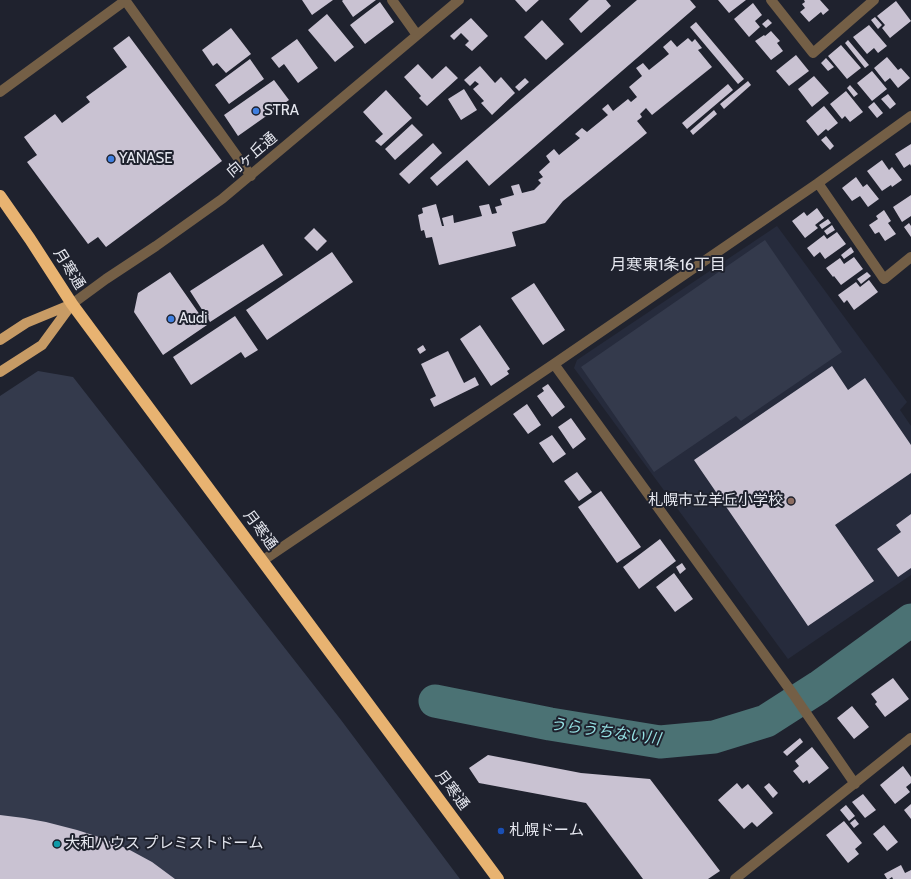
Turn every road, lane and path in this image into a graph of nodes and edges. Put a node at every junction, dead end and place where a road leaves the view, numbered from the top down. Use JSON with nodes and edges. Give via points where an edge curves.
{"nodes":[{"id":1,"x":126,"y":0,"type":"edge"},
{"id":2,"x":392,"y":0,"type":"edge"},
{"id":3,"x":459,"y":0,"type":"edge"},
{"id":4,"x":770,"y":0,"type":"edge"},
{"id":5,"x":874,"y":0,"type":"edge"},
{"id":6,"x":417,"y":36,"type":"junction"},
{"id":7,"x":0,"y":92,"type":"edge"},
{"id":8,"x":911,"y":116,"type":"edge"},
{"id":9,"x":250,"y":176,"type":"junction"},
{"id":10,"x":818,"y":183,"type":"junction"},
{"id":11,"x":0,"y":196,"type":"edge"},
{"id":12,"x":911,"y":257,"type":"edge"},
{"id":13,"x":72,"y":304,"type":"junction"},
{"id":14,"x":0,"y":340,"type":"edge"},
{"id":15,"x":554,"y":364,"type":"junction"},
{"id":16,"x":0,"y":372,"type":"edge"},
{"id":17,"x":262,"y":560,"type":"junction"},
{"id":18,"x":911,"y":738,"type":"edge"},
{"id":19,"x":855,"y":784,"type":"junction"},
{"id":20,"x":498,"y":879,"type":"edge"},
{"id":21,"x":735,"y":879,"type":"edge"}],
"edges":[{"from":1,"to":7,"type":"street"},
{"from":1,"to":9,"type":"street"},
{"from":2,"to":6,"type":"street"},
{"from":3,"to":6,"type":"street","name":"向ヶ丘通"},
{"from":4,"to":5,"type":"street","via":[[813,53]]},
{"from":6,"to":9,"type":"street","name":"向ヶ丘通"},
{"from":8,"to":10,"type":"street"},
{"from":9,"to":13,"type":"street","name":"向ヶ丘通","via":[[216,203]]},
{"from":10,"to":12,"type":"street","via":[[884,279]]},
{"from":10,"to":15,"type":"street"},
{"from":11,"to":13,"type":"highway","name":"月寒通"},
{"from":13,"to":14,"type":"main road","via":[[26,323]]},
{"from":13,"to":16,"type":"main road","via":[[42,345]]},
{"from":13,"to":17,"type":"highway","name":"月寒通"},
{"from":15,"to":17,"type":"street"},
{"from":15,"to":19,"type":"street","via":[[793,694]]},
{"from":17,"to":20,"type":"highway","name":"月寒通"},
{"from":18,"to":19,"type":"street"},
{"from":19,"to":21,"type":"street"}]}
